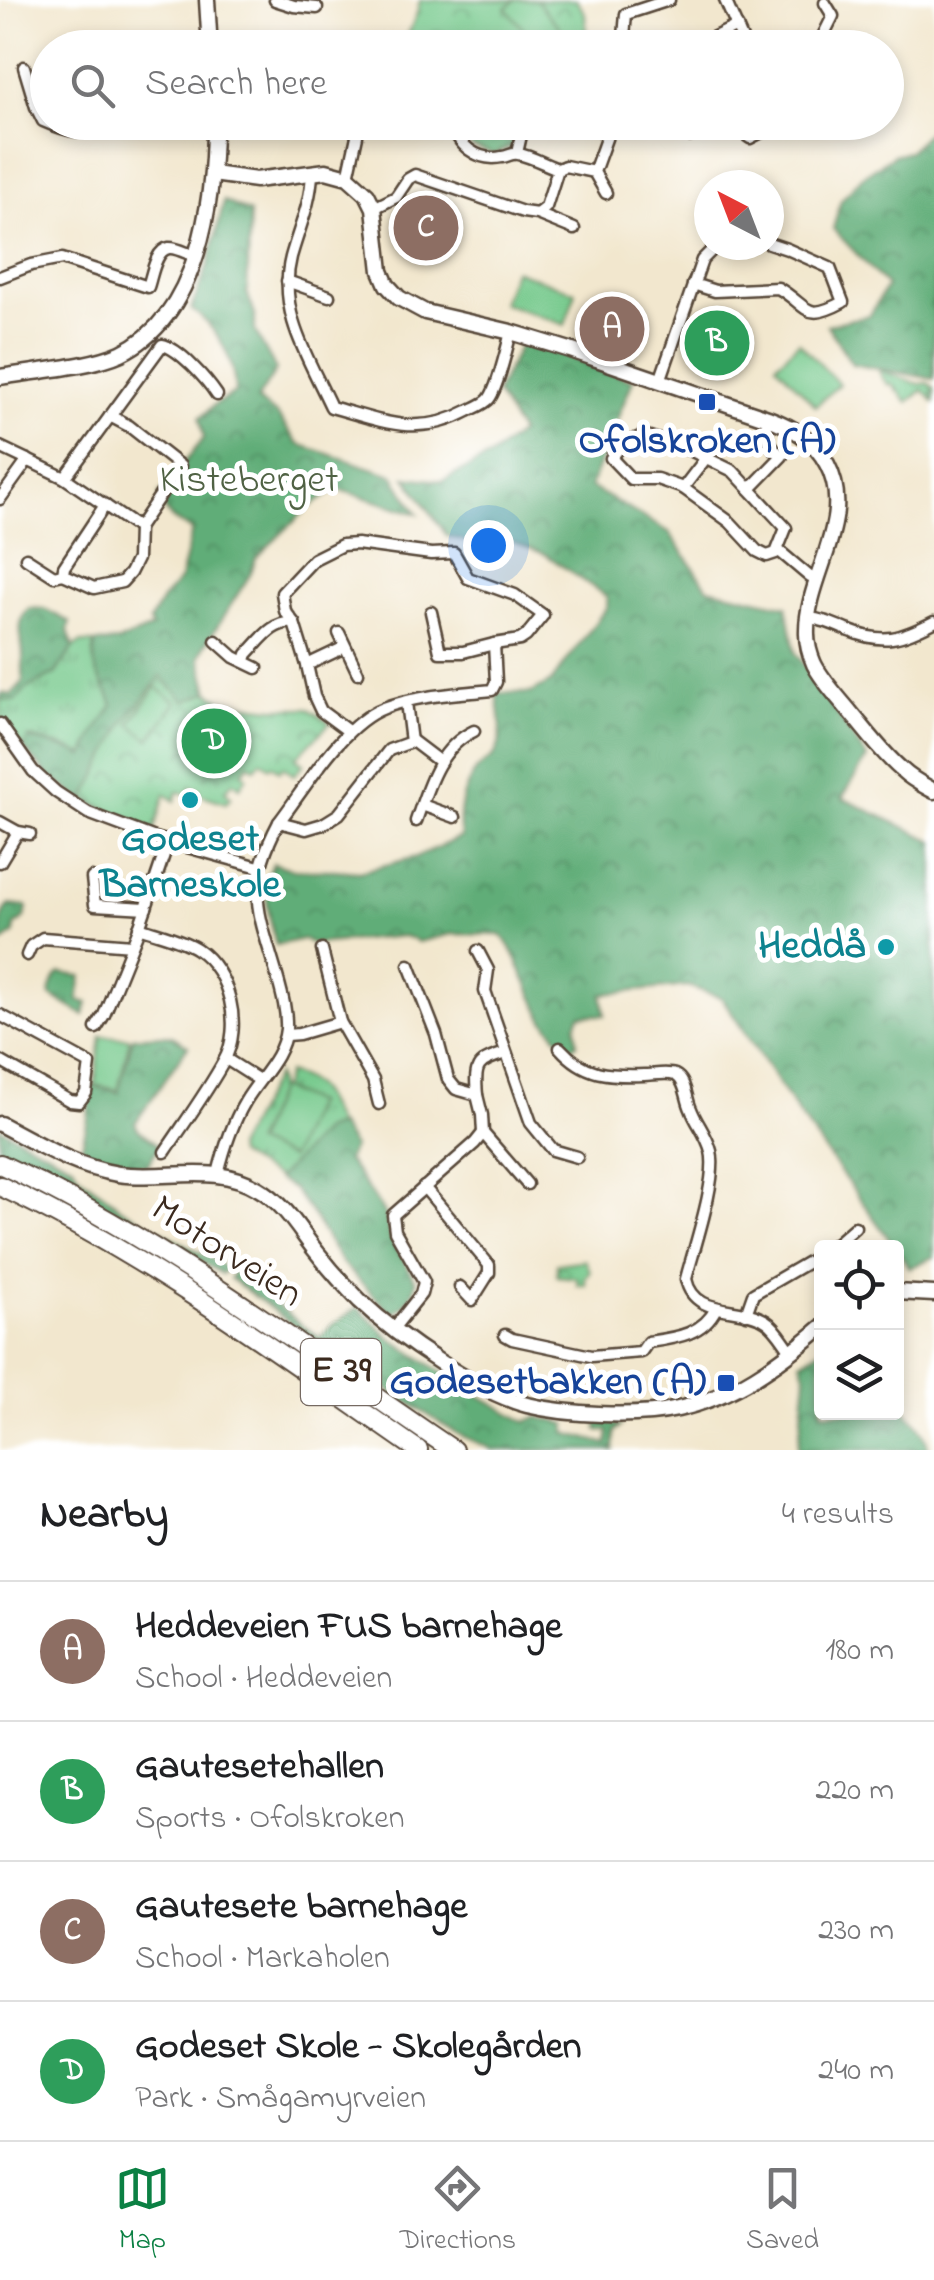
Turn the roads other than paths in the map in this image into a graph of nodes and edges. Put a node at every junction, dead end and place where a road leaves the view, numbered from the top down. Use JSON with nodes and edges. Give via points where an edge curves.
{"nodes":[{"id":1,"x":207,"y":0,"type":"edge"},
{"id":2,"x":275,"y":0,"type":"edge"},
{"id":3,"x":669,"y":0,"type":"edge"},
{"id":4,"x":725,"y":0,"type":"edge"},
{"id":5,"x":825,"y":3,"type":"dead end"},
{"id":6,"x":317,"y":8,"type":"dead end"},
{"id":7,"x":737,"y":26,"type":"junction"},
{"id":8,"x":209,"y":30,"type":"edge"},
{"id":9,"x":625,"y":30,"type":"edge"},
{"id":10,"x":729,"y":30,"type":"edge"},
{"id":11,"x":739,"y":30,"type":"edge"},
{"id":12,"x":826,"y":30,"type":"edge"},
{"id":13,"x":24,"y":67,"type":"dead end"},
{"id":14,"x":30,"y":87,"type":"edge"},
{"id":15,"x":214,"y":140,"type":"edge"},
{"id":16,"x":356,"y":140,"type":"edge"},
{"id":17,"x":460,"y":140,"type":"edge"},
{"id":18,"x":520,"y":140,"type":"edge"},
{"id":19,"x":606,"y":140,"type":"edge"},
{"id":20,"x":517,"y":153,"type":"junction"},
{"id":21,"x":558,"y":169,"type":"junction"},
{"id":22,"x":594,"y":172,"type":"junction"},
{"id":23,"x":312,"y":173,"type":"junction"},
{"id":24,"x":213,"y":174,"type":"junction"},
{"id":25,"x":348,"y":178,"type":"junction"},
{"id":26,"x":606,"y":194,"type":"dead end"},
{"id":27,"x":374,"y":208,"type":"junction"},
{"id":28,"x":537,"y":214,"type":"junction"},
{"id":29,"x":574,"y":229,"type":"dead end"},
{"id":30,"x":784,"y":247,"type":"edge"},
{"id":31,"x":195,"y":256,"type":"junction"},
{"id":32,"x":702,"y":260,"type":"edge"},
{"id":33,"x":0,"y":277,"type":"edge"},
{"id":34,"x":288,"y":280,"type":"junction"},
{"id":35,"x":693,"y":284,"type":"junction"},
{"id":36,"x":329,"y":296,"type":"dead end"},
{"id":37,"x":510,"y":332,"type":"junction"},
{"id":38,"x":0,"y":377,"type":"edge"},
{"id":39,"x":660,"y":381,"type":"junction"},
{"id":40,"x":217,"y":396,"type":"dead end"},
{"id":41,"x":110,"y":416,"type":"junction"},
{"id":42,"x":768,"y":418,"type":"junction"},
{"id":43,"x":0,"y":447,"type":"edge"},
{"id":44,"x":706,"y":458,"type":"junction"},
{"id":45,"x":28,"y":460,"type":"junction"},
{"id":46,"x":65,"y":478,"type":"junction"},
{"id":47,"x":682,"y":488,"type":"junction"},
{"id":48,"x":750,"y":489,"type":"junction"},
{"id":49,"x":0,"y":498,"type":"edge"},
{"id":50,"x":105,"y":505,"type":"junction"},
{"id":51,"x":138,"y":528,"type":"junction"},
{"id":52,"x":778,"y":550,"type":"junction"},
{"id":53,"x":26,"y":558,"type":"dead end"},
{"id":54,"x":63,"y":574,"type":"junction"},
{"id":55,"x":817,"y":580,"type":"junction"},
{"id":56,"x":431,"y":612,"type":"dead end"},
{"id":57,"x":807,"y":618,"type":"junction"},
{"id":58,"x":934,"y":622,"type":"edge"},
{"id":59,"x":294,"y":623,"type":"junction"},
{"id":60,"x":339,"y":633,"type":"dead end"},
{"id":61,"x":216,"y":641,"type":"dead end"},
{"id":62,"x":494,"y":644,"type":"junction"},
{"id":63,"x":345,"y":647,"type":"junction"},
{"id":64,"x":245,"y":660,"type":"junction"},
{"id":65,"x":307,"y":665,"type":"junction"},
{"id":66,"x":256,"y":668,"type":"dead end"},
{"id":67,"x":358,"y":673,"type":"dead end"},
{"id":68,"x":406,"y":702,"type":"junction"},
{"id":69,"x":0,"y":724,"type":"edge"},
{"id":70,"x":348,"y":731,"type":"junction"},
{"id":71,"x":474,"y":731,"type":"dead end"},
{"id":72,"x":412,"y":740,"type":"junction"},
{"id":73,"x":440,"y":762,"type":"junction"},
{"id":74,"x":934,"y":791,"type":"edge"},
{"id":75,"x":422,"y":805,"type":"junction"},
{"id":76,"x":455,"y":817,"type":"dead end"},
{"id":77,"x":416,"y":821,"type":"dead end"},
{"id":78,"x":0,"y":822,"type":"edge"},
{"id":79,"x":279,"y":822,"type":"junction"},
{"id":80,"x":169,"y":840,"type":"junction"},
{"id":81,"x":0,"y":862,"type":"edge"},
{"id":82,"x":259,"y":866,"type":"junction"},
{"id":83,"x":92,"y":878,"type":"dead end"},
{"id":84,"x":146,"y":908,"type":"junction"},
{"id":85,"x":140,"y":927,"type":"junction"},
{"id":86,"x":132,"y":945,"type":"junction"},
{"id":87,"x":322,"y":950,"type":"dead end"},
{"id":88,"x":478,"y":951,"type":"dead end"},
{"id":89,"x":26,"y":954,"type":"dead end"},
{"id":90,"x":409,"y":965,"type":"dead end"},
{"id":91,"x":0,"y":1015,"type":"edge"},
{"id":92,"x":340,"y":1022,"type":"junction"},
{"id":93,"x":96,"y":1028,"type":"dead end"},
{"id":94,"x":286,"y":1035,"type":"junction"},
{"id":95,"x":560,"y":1048,"type":"dead end"},
{"id":96,"x":506,"y":1053,"type":"junction"},
{"id":97,"x":226,"y":1058,"type":"junction"},
{"id":98,"x":0,"y":1061,"type":"edge"},
{"id":99,"x":259,"y":1080,"type":"junction"},
{"id":100,"x":477,"y":1094,"type":"junction"},
{"id":101,"x":379,"y":1104,"type":"dead end"},
{"id":102,"x":0,"y":1124,"type":"edge"},
{"id":103,"x":483,"y":1134,"type":"junction"},
{"id":104,"x":165,"y":1152,"type":"dead end"},
{"id":105,"x":577,"y":1157,"type":"dead end"},
{"id":106,"x":0,"y":1164,"type":"edge"},
{"id":107,"x":218,"y":1174,"type":"junction"},
{"id":108,"x":526,"y":1184,"type":"dead end"},
{"id":109,"x":0,"y":1186,"type":"edge"},
{"id":110,"x":424,"y":1187,"type":"junction"},
{"id":111,"x":854,"y":1228,"type":"dead end"},
{"id":112,"x":840,"y":1240,"type":"edge"},
{"id":113,"x":814,"y":1259,"type":"edge"},
{"id":114,"x":460,"y":1287,"type":"dead end"},
{"id":115,"x":904,"y":1292,"type":"edge"},
{"id":116,"x":934,"y":1294,"type":"edge"},
{"id":117,"x":716,"y":1308,"type":"junction"},
{"id":118,"x":746,"y":1314,"type":"junction"},
{"id":119,"x":394,"y":1330,"type":"junction"},
{"id":120,"x":818,"y":1330,"type":"edge"},
{"id":121,"x":505,"y":1335,"type":"dead end"},
{"id":122,"x":791,"y":1352,"type":"junction"},
{"id":123,"x":418,"y":1450,"type":"edge"},
{"id":124,"x":454,"y":1450,"type":"edge"}],
"edges":[{"from":1,"to":8,"type":"main road"},
{"from":2,"to":6,"type":"street"},
{"from":3,"to":9,"type":"street","via":[[626,14]]},
{"from":4,"to":7,"type":"street"},
{"from":5,"to":12,"type":"street","via":[[833,16]]},
{"from":7,"to":10,"type":"street"},
{"from":7,"to":11,"type":"street"},
{"from":13,"to":14,"type":"street"},
{"from":15,"to":24,"type":"main road"},
{"from":16,"to":25,"type":"street"},
{"from":17,"to":20,"type":"street","via":[[490,158]]},
{"from":18,"to":20,"type":"street"},
{"from":19,"to":22,"type":"street"},
{"from":20,"to":21,"type":"street"},
{"from":21,"to":22,"type":"street"},
{"from":21,"to":28,"type":"street"},
{"from":22,"to":26,"type":"street"},
{"from":23,"to":24,"type":"main road","via":[[256,180]]},
{"from":23,"to":25,"type":"main road"},
{"from":23,"to":34,"type":"street"},
{"from":24,"to":31,"type":"main road"},
{"from":25,"to":27,"type":"main road"},
{"from":27,"to":28,"type":"street","via":[[416,175]]},
{"from":27,"to":37,"type":"main road","via":[[381,271],[399,298],[425,312]]},
{"from":28,"to":29,"type":"street"},
{"from":30,"to":35,"type":"street","via":[[830,268],[843,302],[818,313],[778,288],[715,291]]},
{"from":31,"to":33,"type":"street","via":[[165,249],[148,286],[62,259]]},
{"from":31,"to":38,"type":"main road","via":[[168,314],[128,349],[84,364]]},
{"from":32,"to":35,"type":"street"},
{"from":34,"to":36,"type":"street"},
{"from":34,"to":37,"type":"street","via":[[292,320],[332,407],[395,425],[430,426],[488,400]]},
{"from":35,"to":39,"type":"street"},
{"from":37,"to":39,"type":"main road"},
{"from":39,"to":42,"type":"main road"},
{"from":40,"to":41,"type":"street","via":[[166,344]]},
{"from":41,"to":46,"type":"street"},
{"from":41,"to":51,"type":"street","via":[[180,466]]},
{"from":42,"to":48,"type":"street","via":[[766,438],[782,456]]},
{"from":42,"to":55,"type":"main road","via":[[811,442],[834,476],[836,513]]},
{"from":43,"to":45,"type":"street"},
{"from":44,"to":47,"type":"street"},
{"from":44,"to":47,"type":"street","via":[[644,435],[612,455],[631,480],[657,479]]},
{"from":44,"to":48,"type":"street","via":[[733,470]]},
{"from":45,"to":46,"type":"street"},
{"from":45,"to":49,"type":"street"},
{"from":46,"to":50,"type":"street"},
{"from":47,"to":52,"type":"street","via":[[757,551],[768,556]]},
{"from":48,"to":52,"type":"street","via":[[786,528]]},
{"from":50,"to":51,"type":"street"},
{"from":50,"to":54,"type":"street"},
{"from":51,"to":54,"type":"street","via":[[137,560],[122,582],[94,588]]},
{"from":52,"to":55,"type":"street"},
{"from":53,"to":54,"type":"street","via":[[54,576]]},
{"from":55,"to":57,"type":"main road"},
{"from":56,"to":62,"type":"street","via":[[440,652]]},
{"from":57,"to":58,"type":"street","via":[[888,640]]},
{"from":57,"to":74,"type":"main road","via":[[810,653],[821,675],[897,766]]},
{"from":59,"to":62,"type":"street","via":[[282,593],[314,559],[342,545],[454,553],[468,578],[515,595],[543,615],[520,640]]},
{"from":59,"to":64,"type":"street","via":[[276,625]]},
{"from":59,"to":65,"type":"street"},
{"from":60,"to":63,"type":"street"},
{"from":61,"to":64,"type":"street"},
{"from":62,"to":68,"type":"street","via":[[492,690]]},
{"from":63,"to":65,"type":"street"},
{"from":63,"to":67,"type":"street"},
{"from":64,"to":66,"type":"street"},
{"from":65,"to":70,"type":"street","via":[[322,711]]},
{"from":68,"to":70,"type":"street","via":[[382,708]]},
{"from":68,"to":72,"type":"street"},
{"from":69,"to":80,"type":"street","via":[[56,792],[102,820]]},
{"from":70,"to":79,"type":"street"},
{"from":71,"to":73,"type":"street"},
{"from":72,"to":73,"type":"street"},
{"from":72,"to":79,"type":"street","via":[[389,750],[324,824],[306,829]]},
{"from":73,"to":75,"type":"street"},
{"from":75,"to":76,"type":"street"},
{"from":75,"to":77,"type":"street"},
{"from":78,"to":81,"type":"street","via":[[24,833]]},
{"from":79,"to":82,"type":"street"},
{"from":80,"to":82,"type":"street"},
{"from":80,"to":84,"type":"street"},
{"from":82,"to":94,"type":"street","via":[[257,906],[285,1007]]},
{"from":83,"to":84,"type":"street","via":[[95,905]]},
{"from":84,"to":85,"type":"street"},
{"from":85,"to":86,"type":"street"},
{"from":85,"to":97,"type":"street","via":[[195,947],[218,969],[231,1005]]},
{"from":86,"to":89,"type":"street","via":[[44,938]]},
{"from":86,"to":93,"type":"street"},
{"from":87,"to":92,"type":"street"},
{"from":88,"to":96,"type":"street"},
{"from":90,"to":100,"type":"street","via":[[448,1079],[456,1090]]},
{"from":91,"to":98,"type":"street","via":[[90,1064],[84,1097],[70,1101]]},
{"from":92,"to":94,"type":"street"},
{"from":92,"to":101,"type":"street"},
{"from":94,"to":99,"type":"street"},
{"from":95,"to":117,"type":"street","via":[[596,1072],[672,1074],[682,1081],[711,1149],[713,1171],[686,1279],[694,1296]]},
{"from":96,"to":100,"type":"street","via":[[478,1064]]},
{"from":96,"to":105,"type":"street","via":[[531,1123],[552,1150]]},
{"from":97,"to":99,"type":"street"},
{"from":97,"to":104,"type":"street"},
{"from":99,"to":107,"type":"street","via":[[236,1118]]},
{"from":100,"to":103,"type":"street"},
{"from":102,"to":107,"type":"main road","via":[[102,1170]]},
{"from":103,"to":108,"type":"street"},
{"from":103,"to":110,"type":"street"},
{"from":106,"to":124,"type":"highway","name":"Motorveien","number":"E 39","via":[[210,1281]]},
{"from":107,"to":119,"type":"main road","via":[[275,1200],[339,1279]]},
{"from":109,"to":123,"type":"highway","name":"Motorveien","number":"E 39","via":[[199,1298]]},
{"from":110,"to":114,"type":"street","via":[[489,1265],[472,1300]]},
{"from":110,"to":119,"type":"street","via":[[393,1215],[394,1231],[424,1282]]},
{"from":111,"to":112,"type":"street"},
{"from":113,"to":118,"type":"street","via":[[753,1294]]},
{"from":115,"to":116,"type":"main road"},
{"from":117,"to":118,"type":"street"},
{"from":117,"to":121,"type":"street","via":[[706,1324],[648,1342],[641,1352],[591,1356]]},
{"from":118,"to":122,"type":"street","via":[[768,1322]]},
{"from":119,"to":122,"type":"main road","via":[[472,1380],[526,1404],[616,1415],[712,1398]]},
{"from":120,"to":122,"type":"main road"}]}
